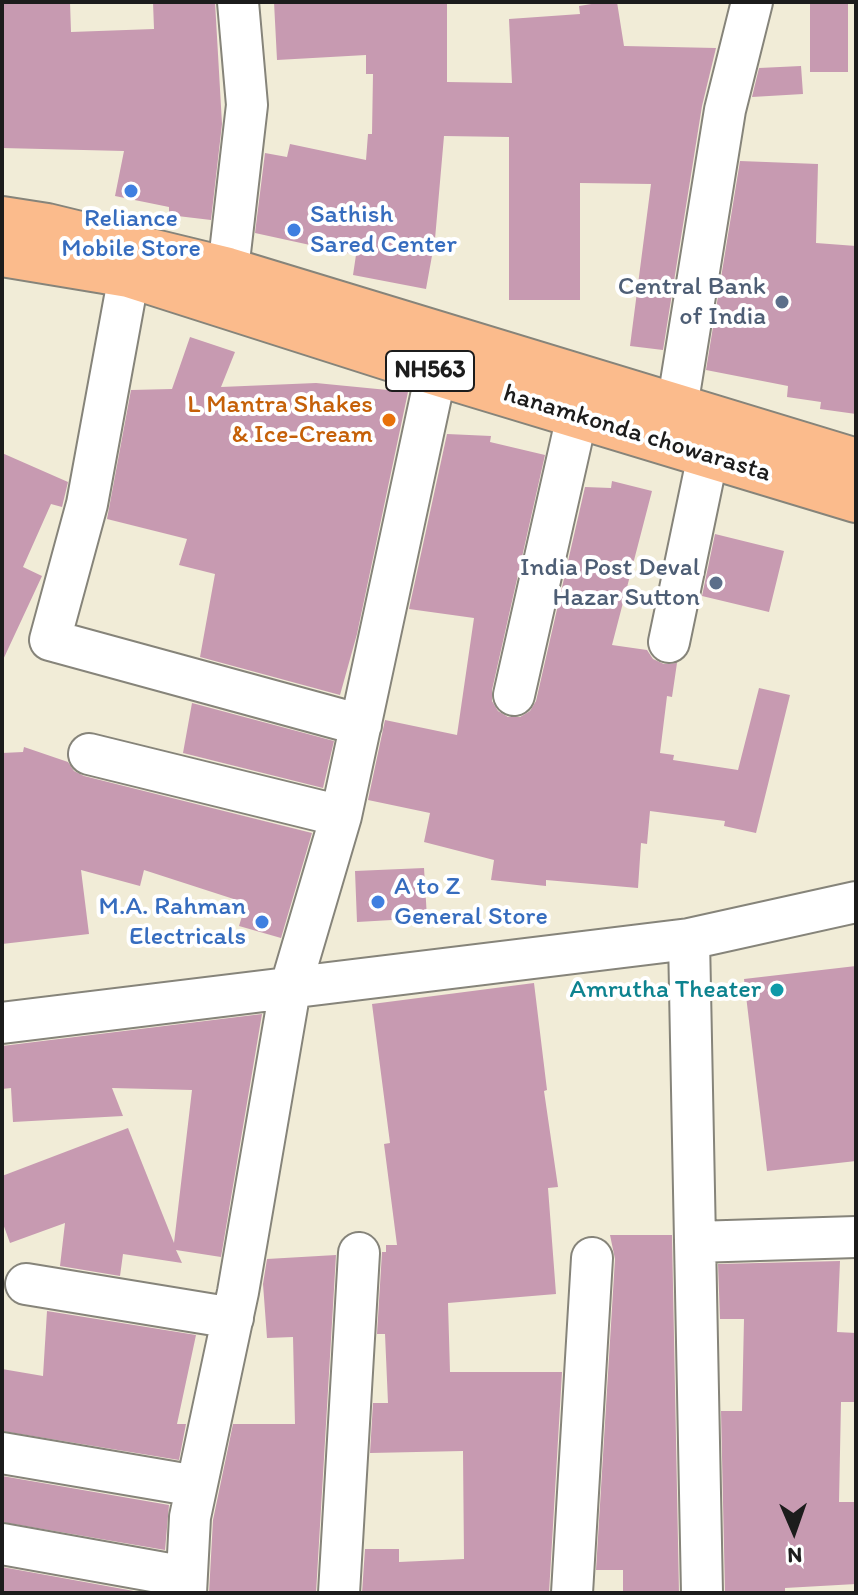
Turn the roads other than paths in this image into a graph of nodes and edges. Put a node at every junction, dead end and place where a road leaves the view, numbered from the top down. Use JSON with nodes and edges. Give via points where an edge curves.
{"nodes":[{"id":1,"x":238,"y":2,"type":"edge"},
{"id":2,"x":752,"y":2,"type":"edge"},
{"id":3,"x":2,"y":219,"type":"edge"},
{"id":4,"x":2,"y":254,"type":"edge"},
{"id":5,"x":228,"y":270,"type":"junction"},
{"id":6,"x":129,"y":275,"type":"junction"},
{"id":7,"x":436,"y":373,"type":"junction"},
{"id":8,"x":577,"y":416,"type":"junction"},
{"id":9,"x":686,"y":435,"type":"junction"},
{"id":10,"x":856,"y":461,"type":"edge"},
{"id":11,"x":856,"y":500,"type":"edge"},
{"id":12,"x":669,"y":642,"type":"dead end"},
{"id":13,"x":514,"y":695,"type":"dead end"},
{"id":14,"x":361,"y":725,"type":"junction"},
{"id":15,"x":89,"y":754,"type":"dead end"},
{"id":16,"x":341,"y":816,"type":"junction"},
{"id":17,"x":856,"y":902,"type":"edge"},
{"id":18,"x":689,"y":939,"type":"junction"},
{"id":19,"x":290,"y":989,"type":"junction"},
{"id":20,"x":2,"y":1023,"type":"edge"},
{"id":21,"x":856,"y":1237,"type":"edge"},
{"id":22,"x":695,"y":1242,"type":"junction"},
{"id":23,"x":359,"y":1253,"type":"dead end"},
{"id":24,"x":592,"y":1258,"type":"dead end"},
{"id":25,"x":26,"y":1284,"type":"dead end"},
{"id":26,"x":233,"y":1318,"type":"junction"},
{"id":27,"x":2,"y":1453,"type":"edge"},
{"id":28,"x":196,"y":1486,"type":"junction"},
{"id":29,"x":2,"y":1544,"type":"edge"},
{"id":30,"x":186,"y":1585,"type":"edge"},
{"id":31,"x":339,"y":1593,"type":"edge"},
{"id":32,"x":572,"y":1593,"type":"edge"},
{"id":33,"x":702,"y":1593,"type":"edge"}],
"edges":[{"from":1,"to":5,"type":"street","via":[[247,105]]},
{"from":2,"to":9,"type":"street","via":[[725,110]]},
{"from":3,"to":5,"type":"highway","number":"NH563"},
{"from":4,"to":6,"type":"highway","name":"hanamkonda chowarasta","number":"NH563"},
{"from":5,"to":9,"type":"highway","number":"NH563"},
{"from":6,"to":7,"type":"highway","name":"hanamkonda chowarasta","number":"NH563"},
{"from":6,"to":14,"type":"street","via":[[87,504],[50,640]]},
{"from":7,"to":8,"type":"highway","name":"hanamkonda chowarasta","number":"NH563"},
{"from":7,"to":14,"type":"street"},
{"from":8,"to":9,"type":"highway","name":"hanamkonda chowarasta","number":"NH563"},
{"from":8,"to":13,"type":"street"},
{"from":9,"to":10,"type":"highway","number":"NH563"},
{"from":9,"to":11,"type":"highway","name":"hanamkonda chowarasta","number":"NH563"},
{"from":9,"to":12,"type":"street"},
{"from":14,"to":16,"type":"street"},
{"from":15,"to":16,"type":"street"},
{"from":16,"to":19,"type":"street"},
{"from":17,"to":18,"type":"street"},
{"from":18,"to":19,"type":"street"},
{"from":18,"to":22,"type":"street"},
{"from":19,"to":20,"type":"street"},
{"from":19,"to":26,"type":"street"},
{"from":21,"to":22,"type":"street"},
{"from":22,"to":33,"type":"street"},
{"from":23,"to":31,"type":"street"},
{"from":24,"to":32,"type":"street"},
{"from":25,"to":26,"type":"street"},
{"from":26,"to":28,"type":"street"},
{"from":27,"to":28,"type":"street"},
{"from":28,"to":30,"type":"street"},
{"from":29,"to":30,"type":"street"}]}
